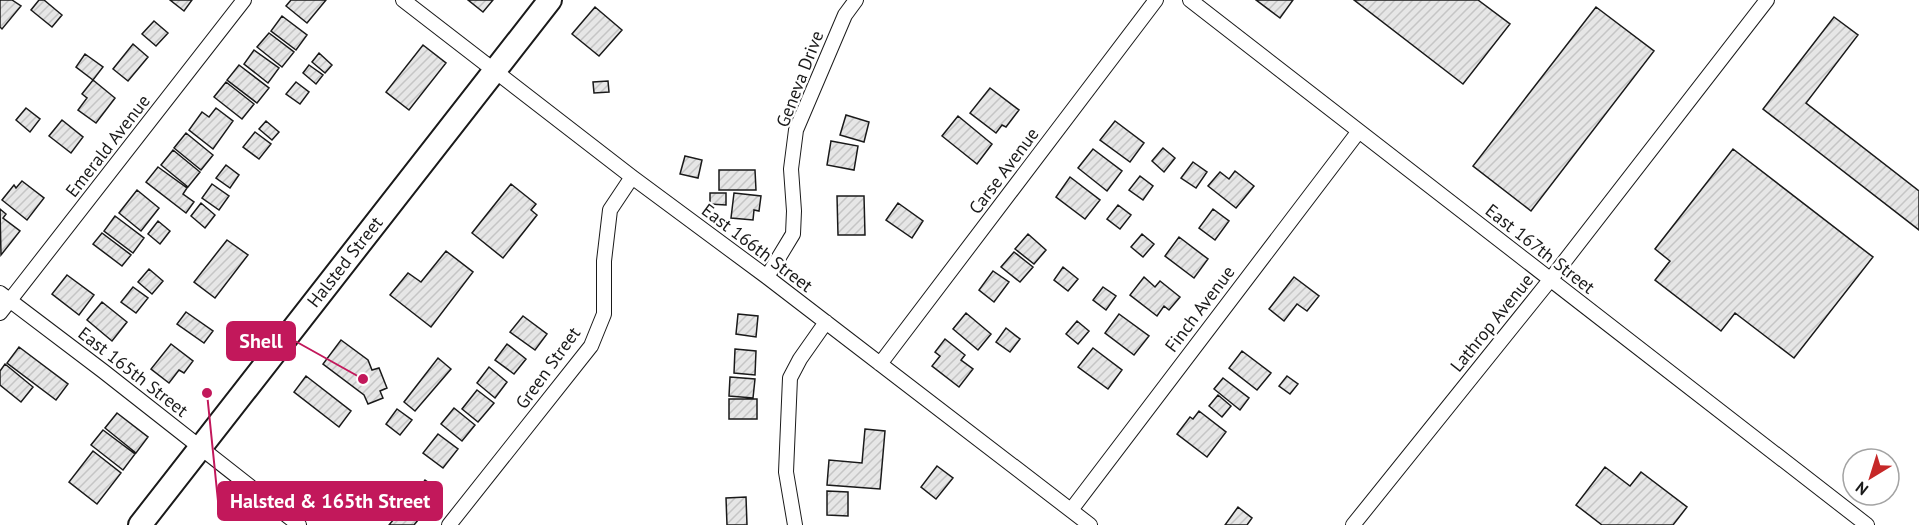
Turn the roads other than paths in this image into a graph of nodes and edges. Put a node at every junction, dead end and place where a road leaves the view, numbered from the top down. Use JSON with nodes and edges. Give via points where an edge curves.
{"nodes":[{"id":1,"x":244,"y":0,"type":"edge"},
{"id":2,"x":403,"y":0,"type":"edge"},
{"id":3,"x":550,"y":0,"type":"edge"},
{"id":4,"x":856,"y":0,"type":"edge"},
{"id":5,"x":1156,"y":0,"type":"edge"},
{"id":6,"x":1190,"y":0,"type":"edge"},
{"id":7,"x":1767,"y":0,"type":"edge"},
{"id":8,"x":494,"y":71,"type":"junction"},
{"id":9,"x":1359,"y":131,"type":"junction"},
{"id":10,"x":632,"y":177,"type":"junction"},
{"id":11,"x":767,"y":277,"type":"junction"},
{"id":12,"x":1550,"y":280,"type":"junction"},
{"id":13,"x":5,"y":297,"type":"edge"},
{"id":14,"x":0,"y":313,"type":"edge"},
{"id":15,"x":826,"y":322,"type":"junction"},
{"id":16,"x":880,"y":364,"type":"junction"},
{"id":17,"x":200,"y":448,"type":"junction"},
{"id":18,"x":1071,"y":510,"type":"junction"},
{"id":19,"x":140,"y":525,"type":"edge"},
{"id":20,"x":299,"y":525,"type":"edge"},
{"id":21,"x":449,"y":525,"type":"edge"},
{"id":22,"x":795,"y":525,"type":"edge"},
{"id":23,"x":1090,"y":525,"type":"edge"},
{"id":24,"x":1353,"y":525,"type":"edge"},
{"id":25,"x":1867,"y":525,"type":"edge"}],
"edges":[{"from":1,"to":13,"type":"street","name":"Emerald Avenue"},
{"from":2,"to":8,"type":"street","name":"East 166th Street"},
{"from":3,"to":8,"type":"main road","name":"Halsted Street"},
{"from":4,"to":11,"type":"street","name":"Geneva Drive","via":[[845,15],[796,130],[791,169],[794,234]]},
{"from":5,"to":16,"type":"street","name":"Carse Avenue"},
{"from":6,"to":9,"type":"street","name":"East 167th Street"},
{"from":7,"to":12,"type":"street","name":"Lathrop Avenue"},
{"from":8,"to":10,"type":"street","name":"East 166th Street"},
{"from":8,"to":17,"type":"main road","name":"Halsted Street"},
{"from":9,"to":12,"type":"street","name":"East 167th Street"},
{"from":9,"to":18,"type":"street","name":"Finch Avenue"},
{"from":10,"to":11,"type":"street","name":"East 166th Street"},
{"from":10,"to":21,"type":"street","name":"Green Street","via":[[610,210],[604,261],[604,314],[591,346]]},
{"from":11,"to":15,"type":"street","name":"East 166th Street"},
{"from":12,"to":24,"type":"street","name":"Lathrop Avenue"},
{"from":12,"to":25,"type":"street","name":"East 167th Street"},
{"from":13,"to":14,"type":"street","name":"Emerald Avenue"},
{"from":13,"to":17,"type":"street","name":"East 165th Street"},
{"from":15,"to":16,"type":"street","name":"East 166th Street"},
{"from":15,"to":22,"type":"street","via":[[790,378],[786,472]]},
{"from":16,"to":18,"type":"street","name":"East 166th Street"},
{"from":17,"to":19,"type":"main road","name":"Halsted Street"},
{"from":17,"to":20,"type":"street","name":"East 165th Street"},
{"from":18,"to":23,"type":"street","name":"East 166th Street"}]}
